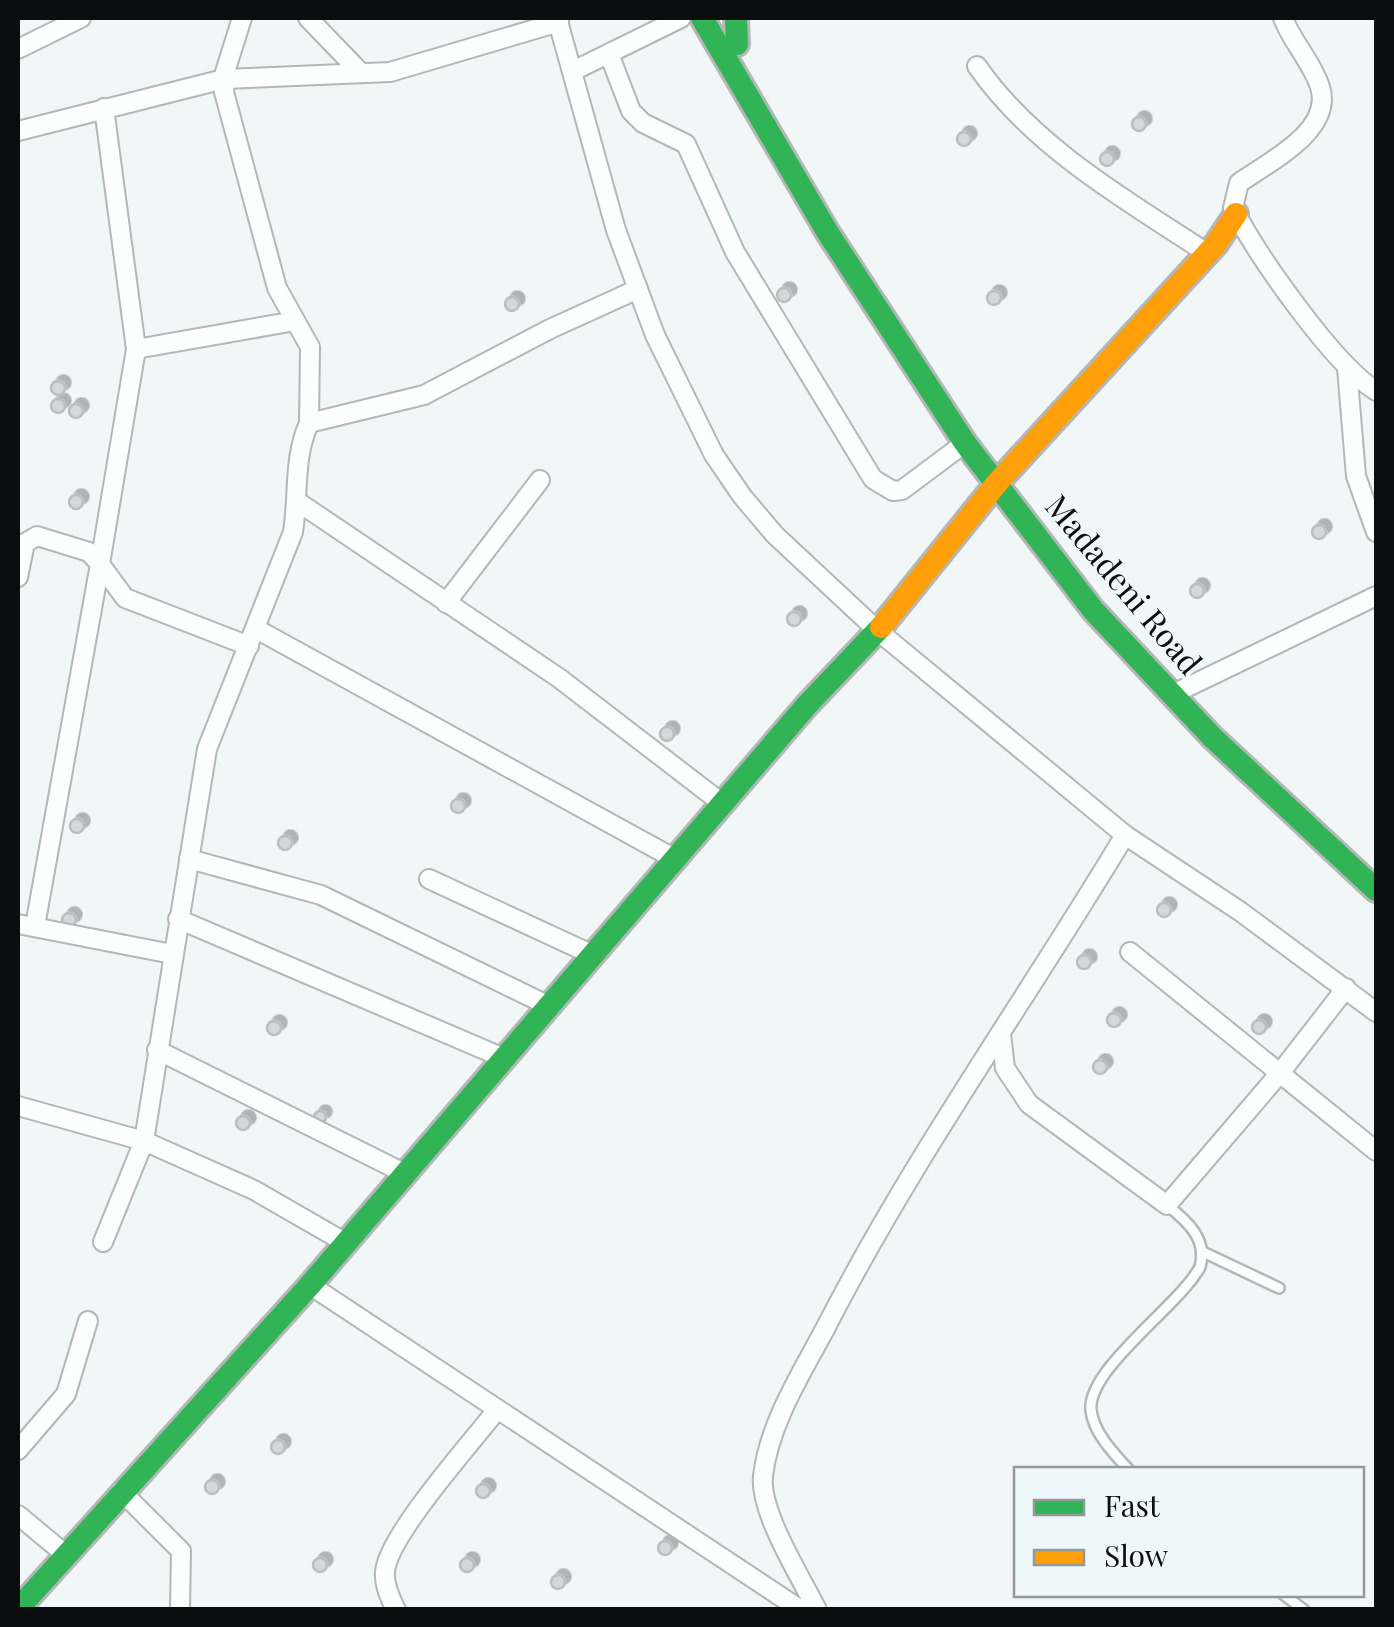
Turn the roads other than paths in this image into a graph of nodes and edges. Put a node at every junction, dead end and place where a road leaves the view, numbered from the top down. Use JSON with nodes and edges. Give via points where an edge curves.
{"nodes":[{"id":1,"x":82,"y":18,"type":"edge"},
{"id":2,"x":242,"y":18,"type":"edge"},
{"id":3,"x":308,"y":18,"type":"edge"},
{"id":4,"x":680,"y":18,"type":"edge"},
{"id":5,"x":702,"y":18,"type":"edge"},
{"id":6,"x":721,"y":18,"type":"edge"},
{"id":7,"x":736,"y":18,"type":"edge"},
{"id":8,"x":1283,"y":18,"type":"edge"},
{"id":9,"x":558,"y":20,"type":"edge"},
{"id":10,"x":736,"y":44,"type":"junction"},
{"id":11,"x":18,"y":48,"type":"edge"},
{"id":12,"x":609,"y":54,"type":"junction"},
{"id":13,"x":977,"y":66,"type":"dead end"},
{"id":14,"x":573,"y":71,"type":"junction"},
{"id":15,"x":360,"y":72,"type":"junction"},
{"id":16,"x":224,"y":79,"type":"junction"},
{"id":17,"x":104,"y":108,"type":"junction"},
{"id":18,"x":18,"y":131,"type":"edge"},
{"id":19,"x":1236,"y":214,"type":"junction"},
{"id":20,"x":1206,"y":254,"type":"junction"},
{"id":21,"x":865,"y":284,"type":"junction"},
{"id":22,"x":638,"y":290,"type":"junction"},
{"id":23,"x":295,"y":321,"type":"junction"},
{"id":24,"x":136,"y":349,"type":"junction"},
{"id":25,"x":1347,"y":368,"type":"junction"},
{"id":26,"x":1376,"y":391,"type":"edge"},
{"id":27,"x":310,"y":423,"type":"junction"},
{"id":28,"x":966,"y":443,"type":"junction"},
{"id":29,"x":540,"y":480,"type":"dead end"},
{"id":30,"x":997,"y":484,"type":"junction"},
{"id":31,"x":298,"y":502,"type":"junction"},
{"id":32,"x":1376,"y":532,"type":"edge"},
{"id":33,"x":100,"y":564,"type":"junction"},
{"id":34,"x":18,"y":576,"type":"edge"},
{"id":35,"x":1376,"y":596,"type":"edge"},
{"id":36,"x":446,"y":603,"type":"junction"},
{"id":37,"x":878,"y":631,"type":"junction"},
{"id":38,"x":253,"y":638,"type":"junction"},
{"id":39,"x":1172,"y":695,"type":"junction"},
{"id":40,"x":722,"y":804,"type":"junction"},
{"id":41,"x":1125,"y":834,"type":"junction"},
{"id":42,"x":675,"y":858,"type":"junction"},
{"id":43,"x":189,"y":859,"type":"junction"},
{"id":44,"x":429,"y":879,"type":"dead end"},
{"id":45,"x":1376,"y":890,"type":"edge"},
{"id":46,"x":178,"y":919,"type":"junction"},
{"id":47,"x":26,"y":925,"type":"edge"},
{"id":48,"x":1130,"y":952,"type":"dead end"},
{"id":49,"x":172,"y":954,"type":"junction"},
{"id":50,"x":593,"y":955,"type":"junction"},
{"id":51,"x":1346,"y":988,"type":"junction"},
{"id":52,"x":550,"y":1006,"type":"junction"},
{"id":53,"x":1376,"y":1012,"type":"edge"},
{"id":54,"x":1001,"y":1033,"type":"junction"},
{"id":55,"x":156,"y":1050,"type":"junction"},
{"id":56,"x":506,"y":1059,"type":"junction"},
{"id":57,"x":1280,"y":1073,"type":"junction"},
{"id":58,"x":18,"y":1106,"type":"edge"},
{"id":59,"x":144,"y":1141,"type":"junction"},
{"id":60,"x":1376,"y":1151,"type":"edge"},
{"id":61,"x":406,"y":1174,"type":"junction"},
{"id":62,"x":1166,"y":1204,"type":"junction"},
{"id":63,"x":103,"y":1242,"type":"dead end"},
{"id":64,"x":346,"y":1243,"type":"junction"},
{"id":65,"x":1204,"y":1252,"type":"junction"},
{"id":66,"x":310,"y":1285,"type":"junction"},
{"id":67,"x":1279,"y":1288,"type":"dead end"},
{"id":68,"x":88,"y":1322,"type":"dead end"},
{"id":69,"x":496,"y":1411,"type":"junction"},
{"id":70,"x":18,"y":1450,"type":"edge"},
{"id":71,"x":1126,"y":1467,"type":"edge"},
{"id":72,"x":121,"y":1491,"type":"junction"},
{"id":73,"x":18,"y":1515,"type":"edge"},
{"id":74,"x":65,"y":1554,"type":"junction"},
{"id":75,"x":18,"y":1609,"type":"edge"},
{"id":76,"x":180,"y":1610,"type":"edge"},
{"id":77,"x":396,"y":1610,"type":"edge"},
{"id":78,"x":801,"y":1610,"type":"edge"},
{"id":79,"x":817,"y":1610,"type":"edge"}],
"edges":[{"from":1,"to":11,"type":"street"},
{"from":2,"to":16,"type":"street"},
{"from":3,"to":15,"type":"street"},
{"from":4,"to":12,"type":"street"},
{"from":5,"to":21,"type":"street","name":"Madadeni Road"},
{"from":6,"to":10,"type":"street","name":"Madadeni Road"},
{"from":7,"to":10,"type":"street"},
{"from":8,"to":19,"type":"street","via":[[1319,86],[1320,105],[1302,138],[1239,183]]},
{"from":9,"to":14,"type":"street"},
{"from":9,"to":15,"type":"street","via":[[432,62]]},
{"from":10,"to":21,"type":"street","name":"Madadeni Road","via":[[838,222]]},
{"from":12,"to":14,"type":"street"},
{"from":12,"to":28,"type":"street","via":[[632,111],[686,144],[735,252],[873,479],[902,490]]},
{"from":13,"to":20,"type":"street","via":[[1043,135]]},
{"from":14,"to":22,"type":"street"},
{"from":15,"to":16,"type":"street"},
{"from":16,"to":17,"type":"street"},
{"from":16,"to":23,"type":"street","via":[[278,288]]},
{"from":17,"to":18,"type":"street"},
{"from":17,"to":24,"type":"street"},
{"from":19,"to":20,"type":"street"},
{"from":19,"to":25,"type":"street"},
{"from":20,"to":30,"type":"street"},
{"from":21,"to":28,"type":"street","name":"Madadeni Road"},
{"from":22,"to":27,"type":"street","via":[[424,395]]},
{"from":22,"to":37,"type":"street","via":[[692,410],[742,496]]},
{"from":23,"to":24,"type":"street"},
{"from":23,"to":27,"type":"street","via":[[312,356]]},
{"from":24,"to":33,"type":"street"},
{"from":25,"to":26,"type":"street"},
{"from":25,"to":32,"type":"street","via":[[1356,476]]},
{"from":27,"to":31,"type":"street","via":[[296,462]]},
{"from":28,"to":30,"type":"street","name":"Madadeni Road"},
{"from":29,"to":36,"type":"street"},
{"from":30,"to":37,"type":"street"},
{"from":30,"to":39,"type":"street","name":"Madadeni Road","via":[[1093,610]]},
{"from":31,"to":36,"type":"street"},
{"from":31,"to":38,"type":"street"},
{"from":33,"to":34,"type":"street","via":[[89,552],[37,536],[24,544]]},
{"from":33,"to":38,"type":"street","via":[[125,598]]},
{"from":33,"to":47,"type":"street"},
{"from":35,"to":39,"type":"street"},
{"from":36,"to":40,"type":"street","via":[[559,678]]},
{"from":37,"to":40,"type":"street"},
{"from":37,"to":41,"type":"street"},
{"from":38,"to":42,"type":"street"},
{"from":38,"to":43,"type":"street","via":[[207,748]]},
{"from":39,"to":45,"type":"street","name":"Madadeni Road"},
{"from":40,"to":42,"type":"street"},
{"from":41,"to":51,"type":"street"},
{"from":41,"to":54,"type":"street"},
{"from":42,"to":50,"type":"street"},
{"from":43,"to":46,"type":"street"},
{"from":43,"to":52,"type":"street","via":[[321,894]]},
{"from":44,"to":50,"type":"street"},
{"from":46,"to":49,"type":"street"},
{"from":46,"to":56,"type":"street"},
{"from":47,"to":49,"type":"street"},
{"from":48,"to":57,"type":"street"},
{"from":49,"to":55,"type":"street"},
{"from":50,"to":52,"type":"street"},
{"from":51,"to":53,"type":"street"},
{"from":51,"to":57,"type":"street"},
{"from":52,"to":56,"type":"street"},
{"from":54,"to":62,"type":"street","via":[[1004,1068],[1029,1104]]},
{"from":54,"to":79,"type":"street","via":[[864,1253],[774,1436],[764,1490]]},
{"from":55,"to":59,"type":"street"},
{"from":55,"to":61,"type":"street"},
{"from":56,"to":61,"type":"street"},
{"from":57,"to":60,"type":"street"},
{"from":57,"to":62,"type":"street"},
{"from":58,"to":59,"type":"street"},
{"from":59,"to":63,"type":"street"},
{"from":59,"to":64,"type":"street","via":[[254,1190]]},
{"from":61,"to":64,"type":"street"},
{"from":62,"to":65,"type":"lane","via":[[1196,1233]]},
{"from":64,"to":66,"type":"street"},
{"from":65,"to":67,"type":"lane"},
{"from":65,"to":71,"type":"lane","via":[[1194,1279],[1114,1364],[1092,1398],[1099,1430]]},
{"from":66,"to":69,"type":"street"},
{"from":66,"to":72,"type":"street"},
{"from":68,"to":70,"type":"street","via":[[66,1394]]},
{"from":69,"to":77,"type":"street","via":[[394,1548],[384,1574]]},
{"from":69,"to":78,"type":"street"},
{"from":72,"to":74,"type":"street"},
{"from":72,"to":76,"type":"street","via":[[180,1551]]},
{"from":73,"to":74,"type":"street"},
{"from":74,"to":75,"type":"street"}]}
